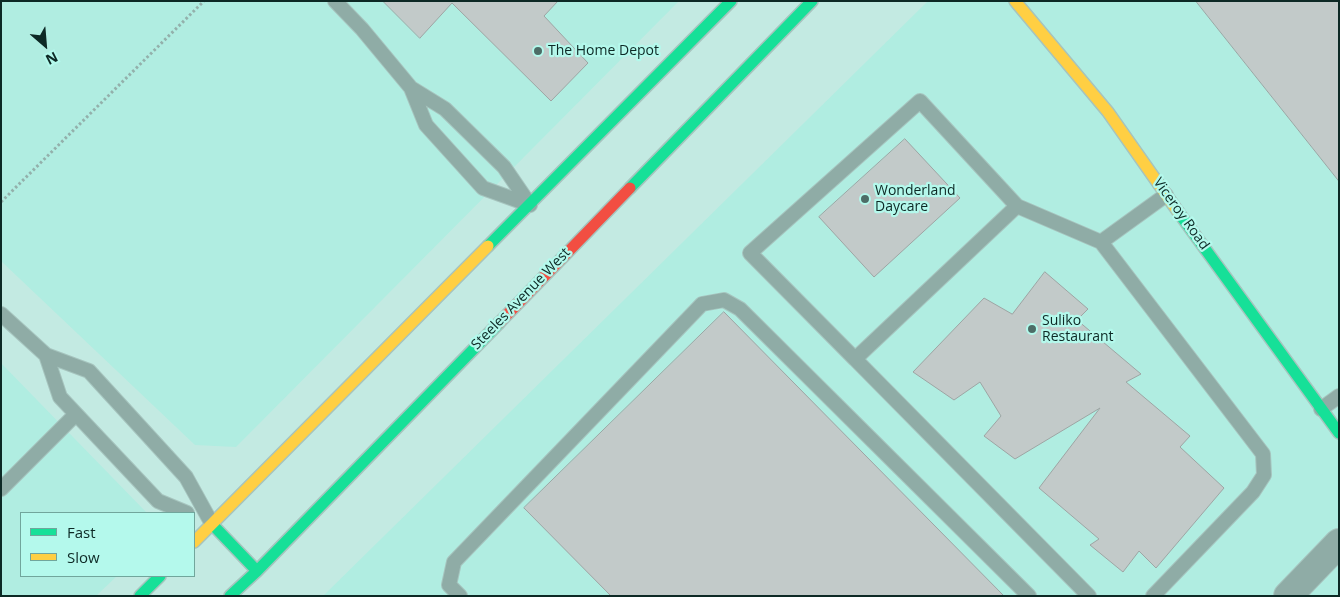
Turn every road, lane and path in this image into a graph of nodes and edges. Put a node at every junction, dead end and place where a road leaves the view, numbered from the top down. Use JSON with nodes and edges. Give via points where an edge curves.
{"nodes":[{"id":1,"x":204,"y":1,"type":"edge"},
{"id":2,"x":334,"y":1,"type":"edge"},
{"id":3,"x":731,"y":1,"type":"edge"},
{"id":4,"x":812,"y":1,"type":"edge"},
{"id":5,"x":1015,"y":1,"type":"edge"},
{"id":6,"x":411,"y":88,"type":"junction"},
{"id":7,"x":1166,"y":195,"type":"junction"},
{"id":8,"x":1,"y":202,"type":"edge"},
{"id":9,"x":530,"y":204,"type":"junction"},
{"id":10,"x":1017,"y":206,"type":"junction"},
{"id":11,"x":1101,"y":242,"type":"junction"},
{"id":12,"x":1,"y":314,"type":"edge"},
{"id":13,"x":46,"y":355,"type":"junction"},
{"id":14,"x":855,"y":359,"type":"junction"},
{"id":15,"x":1339,"y":396,"type":"edge"},
{"id":16,"x":1321,"y":409,"type":"junction"},
{"id":17,"x":76,"y":414,"type":"junction"},
{"id":18,"x":1339,"y":433,"type":"edge"},
{"id":19,"x":1,"y":489,"type":"edge"},
{"id":20,"x":185,"y":512,"type":"edge"},
{"id":21,"x":195,"y":516,"type":"edge"},
{"id":22,"x":212,"y":524,"type":"junction"},
{"id":23,"x":195,"y":541,"type":"edge"},
{"id":24,"x":1339,"y":543,"type":"edge"},
{"id":25,"x":257,"y":571,"type":"junction"},
{"id":26,"x":159,"y":577,"type":"edge"},
{"id":27,"x":140,"y":596,"type":"edge"},
{"id":28,"x":230,"y":596,"type":"edge"},
{"id":29,"x":460,"y":596,"type":"edge"},
{"id":30,"x":1029,"y":596,"type":"edge"},
{"id":31,"x":1089,"y":596,"type":"edge"},
{"id":32,"x":1153,"y":596,"type":"edge"},
{"id":33,"x":1288,"y":596,"type":"edge"}],
"edges":[{"from":1,"to":8,"type":"path"},
{"from":2,"to":6,"type":"lane"},
{"from":3,"to":9,"type":"main road"},
{"from":4,"to":25,"type":"main road","name":"Steeles Avenue West"},
{"from":5,"to":7,"type":"main road","name":"Viceroy Road","via":[[1108,112]]},
{"from":6,"to":9,"type":"lane","via":[[445,110],[504,167]]},
{"from":6,"to":9,"type":"lane","via":[[426,124],[483,188]]},
{"from":7,"to":11,"type":"lane"},
{"from":7,"to":16,"type":"main road","name":"Viceroy Road"},
{"from":9,"to":22,"type":"main road"},
{"from":10,"to":11,"type":"lane"},
{"from":10,"to":14,"type":"lane"},
{"from":10,"to":14,"type":"lane","via":[[920,100],[750,253]]},
{"from":11,"to":32,"type":"lane","via":[[1264,454],[1264,475],[1253,492]]},
{"from":12,"to":13,"type":"lane"},
{"from":13,"to":17,"type":"lane","via":[[60,398]]},
{"from":13,"to":22,"type":"lane","via":[[89,371],[186,477]]},
{"from":14,"to":31,"type":"lane"},
{"from":15,"to":16,"type":"lane"},
{"from":16,"to":18,"type":"main road","name":"Viceroy Road"},
{"from":17,"to":19,"type":"lane"},
{"from":17,"to":20,"type":"lane","via":[[158,501]]},
{"from":21,"to":22,"type":"lane"},
{"from":22,"to":23,"type":"main road"},
{"from":22,"to":25,"type":"main road"},
{"from":24,"to":33,"type":"street"},
{"from":25,"to":28,"type":"main road","name":"Steeles Avenue West"},
{"from":26,"to":27,"type":"main road"},
{"from":29,"to":30,"type":"lane","via":[[449,584],[454,562],[702,304],[724,300],[740,309]]}]}
